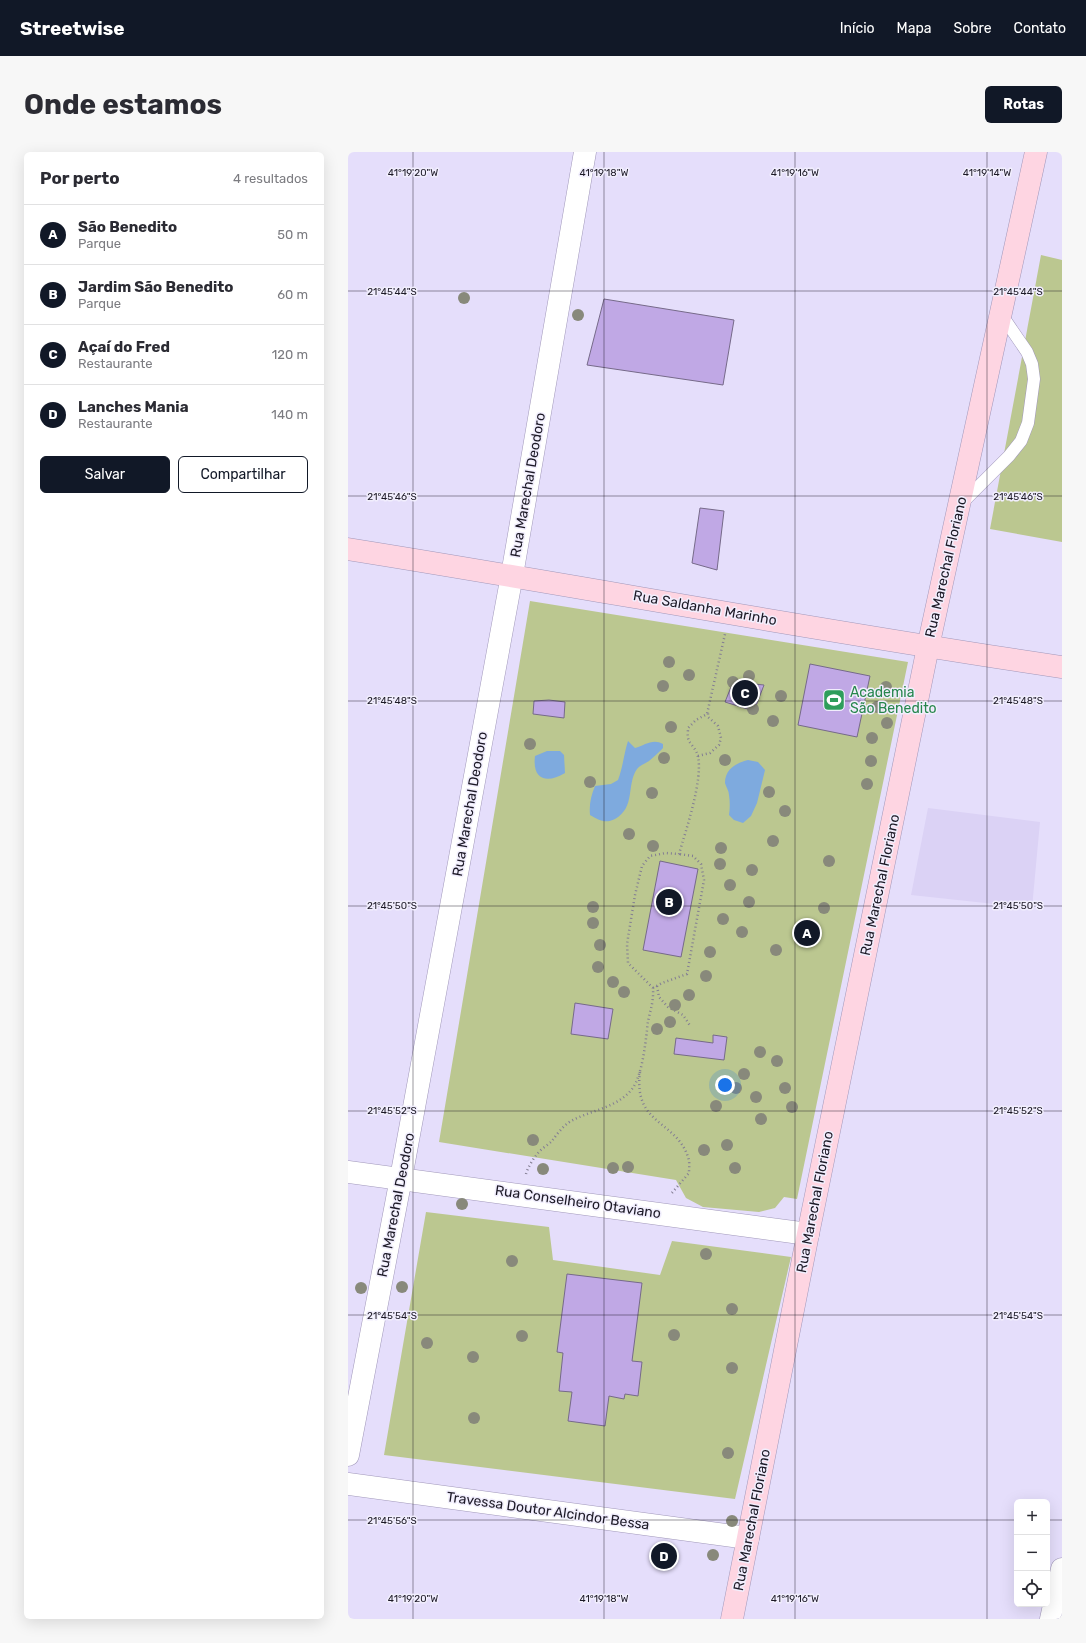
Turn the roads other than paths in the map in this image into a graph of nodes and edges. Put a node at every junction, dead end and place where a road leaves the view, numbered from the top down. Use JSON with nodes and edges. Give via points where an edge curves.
{"nodes":[{"id":1,"x":585,"y":152,"type":"edge"},
{"id":2,"x":1036,"y":152,"type":"edge"},
{"id":3,"x":1001,"y":314,"type":"junction"},
{"id":4,"x":960,"y":504,"type":"junction"},
{"id":5,"x":348,"y":549,"type":"edge"},
{"id":6,"x":512,"y":575,"type":"junction"},
{"id":7,"x":928,"y":647,"type":"junction"},
{"id":8,"x":1062,"y":668,"type":"edge"},
{"id":9,"x":348,"y":1172,"type":"edge"},
{"id":10,"x":401,"y":1178,"type":"junction"},
{"id":11,"x":808,"y":1234,"type":"junction"},
{"id":12,"x":348,"y":1455,"type":"edge"},
{"id":13,"x":348,"y":1484,"type":"edge"},
{"id":14,"x":748,"y":1538,"type":"junction"},
{"id":15,"x":1062,"y":1569,"type":"edge"},
{"id":16,"x":732,"y":1619,"type":"edge"},
{"id":17,"x":1051,"y":1619,"type":"edge"}],
"edges":[{"from":1,"to":6,"type":"street","name":"Rua Marechal Deodoro"},
{"from":2,"to":3,"type":"main road","name":"Rua Marechal Floriano"},
{"from":3,"to":4,"type":"main road","name":"Rua Marechal Floriano"},
{"from":3,"to":4,"type":"lane","via":[[1027,352],[1032,364],[1034,379],[1028,423],[1021,441],[1009,456]]},
{"from":4,"to":7,"type":"main road","name":"Rua Marechal Floriano"},
{"from":5,"to":6,"type":"main road","name":"Rua Saldanha Marinho"},
{"from":6,"to":7,"type":"main road","name":"Rua Saldanha Marinho"},
{"from":6,"to":10,"type":"street","name":"Rua Marechal Deodoro"},
{"from":7,"to":8,"type":"main road","name":"Rua Saldanha Marinho"},
{"from":7,"to":11,"type":"main road","name":"Rua Marechal Floriano"},
{"from":9,"to":10,"type":"street","name":"Rua Conselheiro Otaviano"},
{"from":10,"to":11,"type":"street","name":"Rua Conselheiro Otaviano"},
{"from":10,"to":12,"type":"street","name":"Rua Marechal Deodoro"},
{"from":11,"to":14,"type":"main road","name":"Rua Marechal Floriano"},
{"from":13,"to":14,"type":"street","name":"Travessa Doutor Alcindor Bessa"},
{"from":14,"to":16,"type":"main road","name":"Rua Marechal Floriano"},
{"from":15,"to":17,"type":"street"}]}
